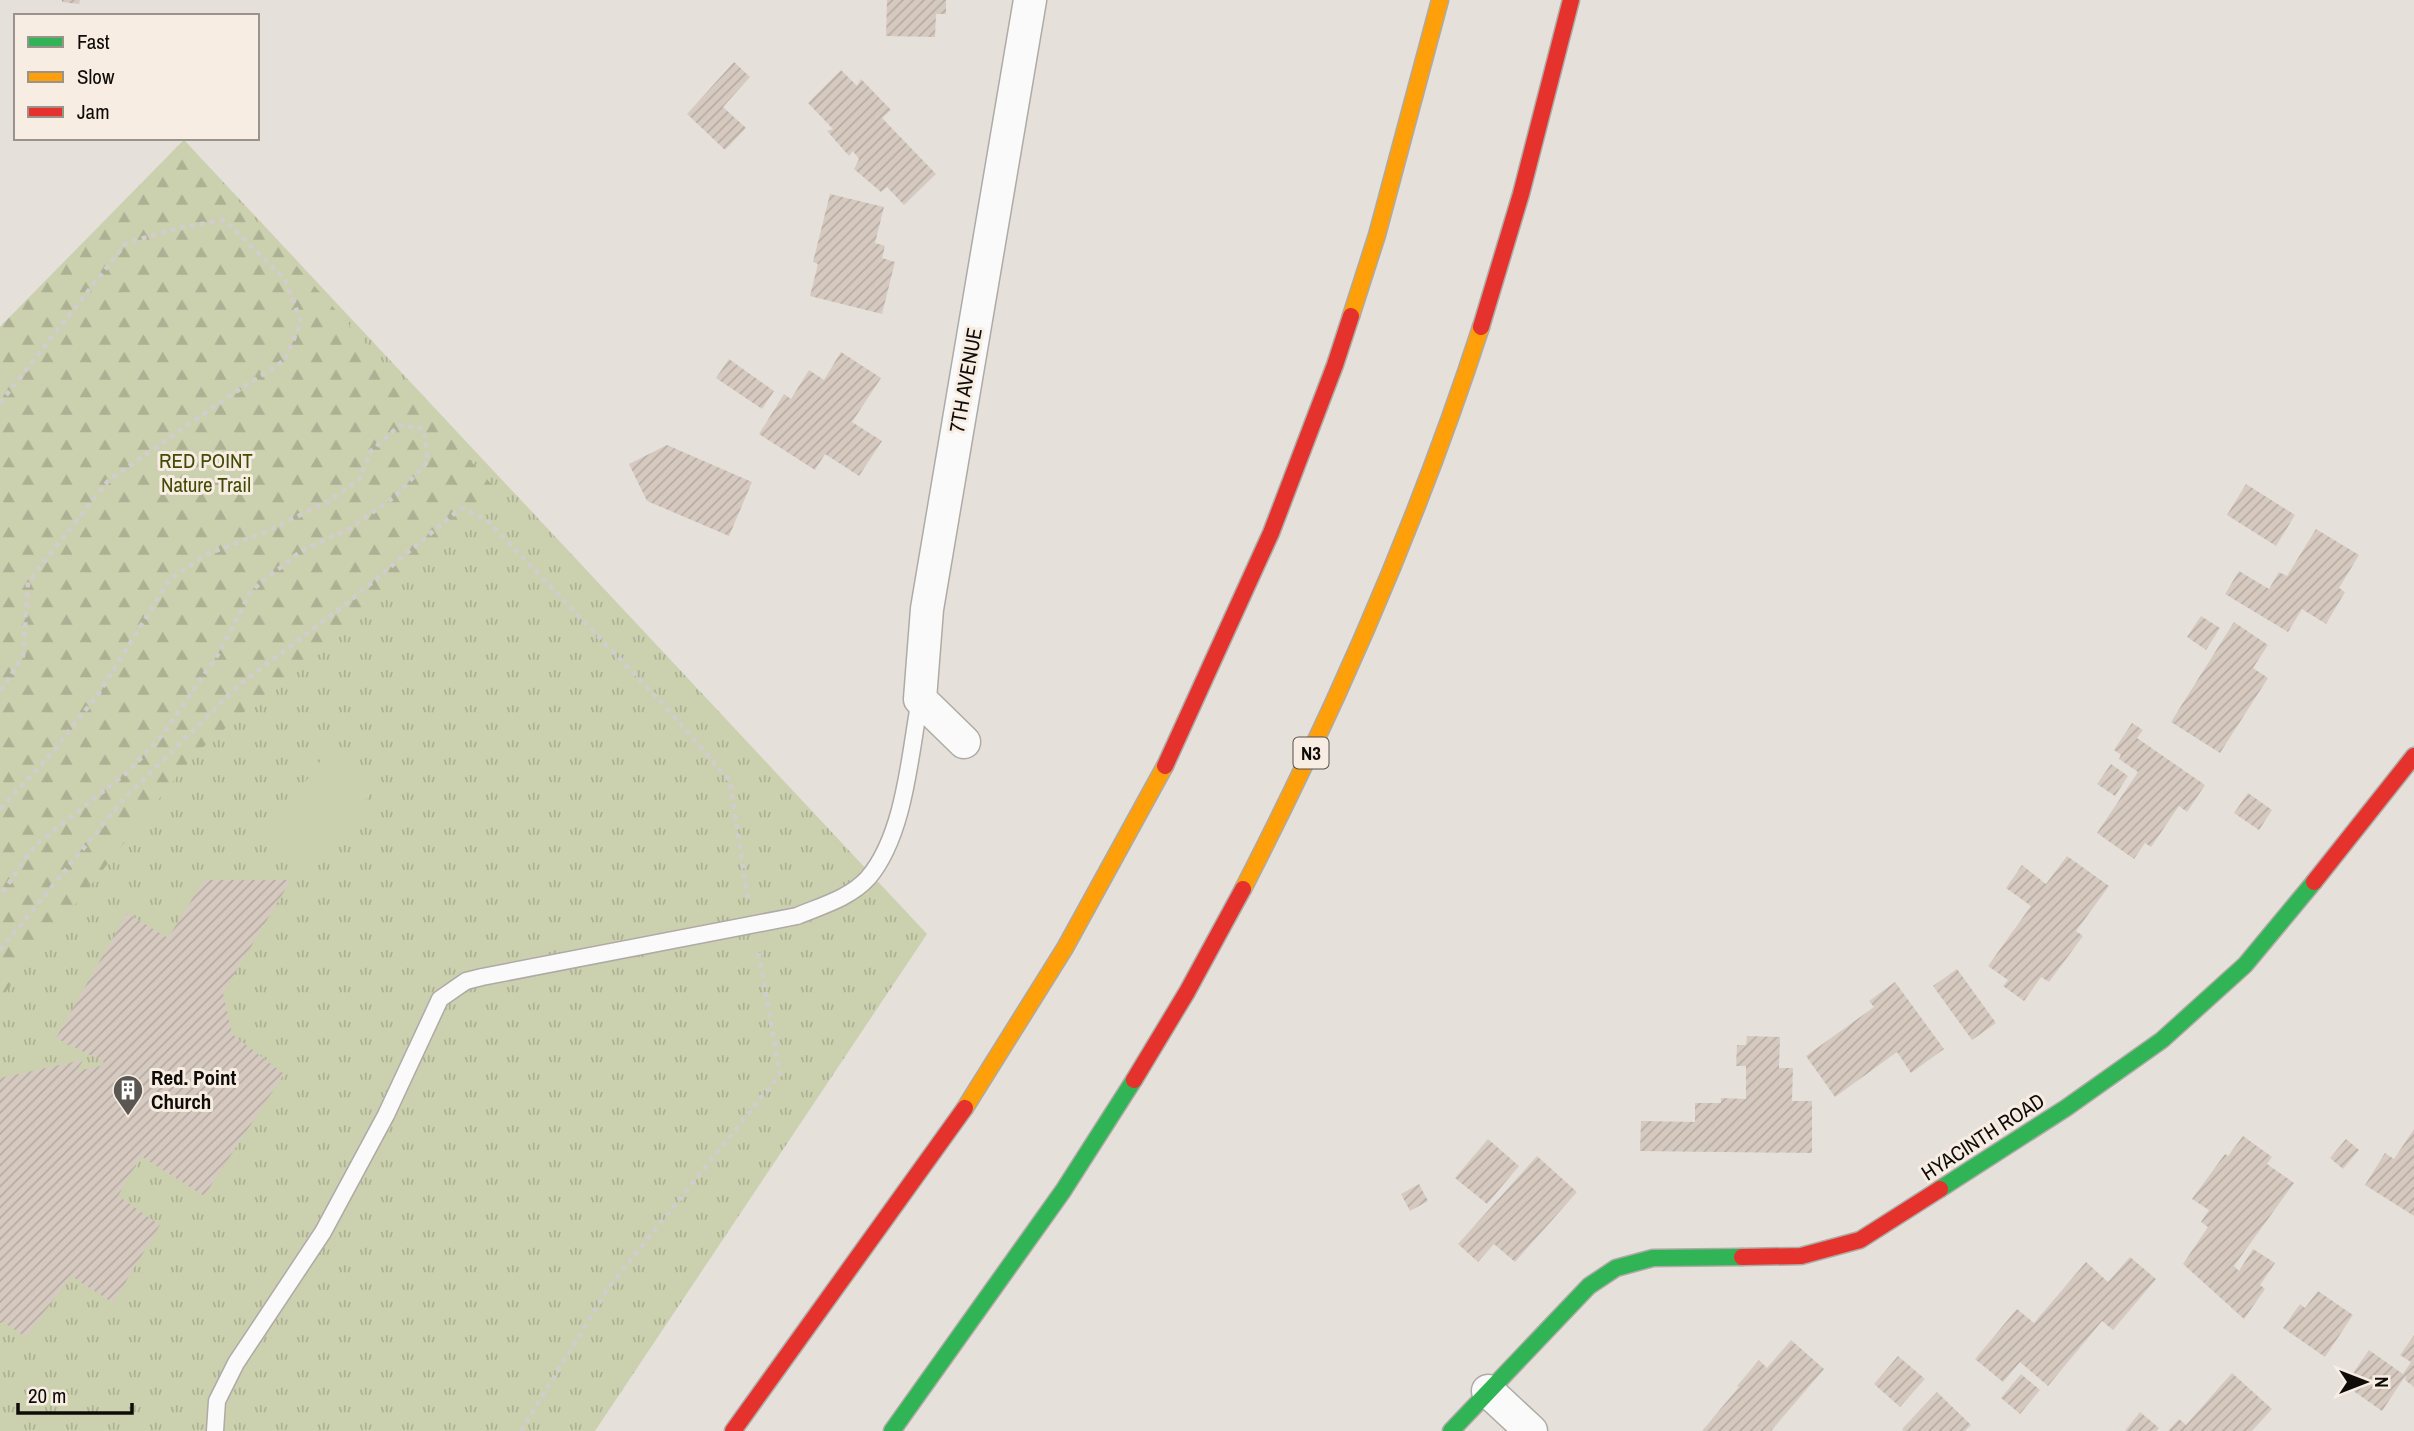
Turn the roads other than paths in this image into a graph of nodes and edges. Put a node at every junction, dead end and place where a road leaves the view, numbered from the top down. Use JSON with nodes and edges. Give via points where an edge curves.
{"nodes":[{"id":1,"x":1030,"y":0,"type":"edge"},
{"id":2,"x":1440,"y":0,"type":"edge"},
{"id":3,"x":1571,"y":0,"type":"edge"},
{"id":4,"x":920,"y":699,"type":"junction"},
{"id":5,"x":964,"y":742,"type":"dead end"},
{"id":6,"x":2414,"y":756,"type":"edge"},
{"id":7,"x":1488,"y":1391,"type":"junction"},
{"id":8,"x":215,"y":1431,"type":"edge"},
{"id":9,"x":733,"y":1431,"type":"edge"},
{"id":10,"x":892,"y":1431,"type":"edge"},
{"id":11,"x":1451,"y":1431,"type":"edge"},
{"id":12,"x":1531,"y":1431,"type":"edge"}],
"edges":[{"from":1,"to":4,"type":"street","name":"7TH AVENUE","via":[[927,609]]},
{"from":2,"to":9,"type":"main road","via":[[1377,235],[1335,365],[1271,533],[1156,786],[1065,948],[966,1107]]},
{"from":3,"to":10,"type":"main road","number":"N3","via":[[1521,202],[1462,384],[1398,556],[1333,708],[1265,849],[1178,1006],[1086,1156]]},
{"from":4,"to":5,"type":"street"},
{"from":4,"to":8,"type":"lane","via":[[893,830],[867,879],[846,895],[797,916],[466,981],[440,999],[386,1115],[323,1232],[236,1363],[217,1401]]},
{"from":6,"to":7,"type":"main road","name":"HYACINTH ROAD","via":[[2245,965],[2162,1040],[2066,1108],[1860,1240],[1801,1256],[1653,1258],[1616,1268],[1589,1286]]},
{"from":7,"to":11,"type":"main road","name":"HYACINTH ROAD"},
{"from":7,"to":12,"type":"street"}]}
